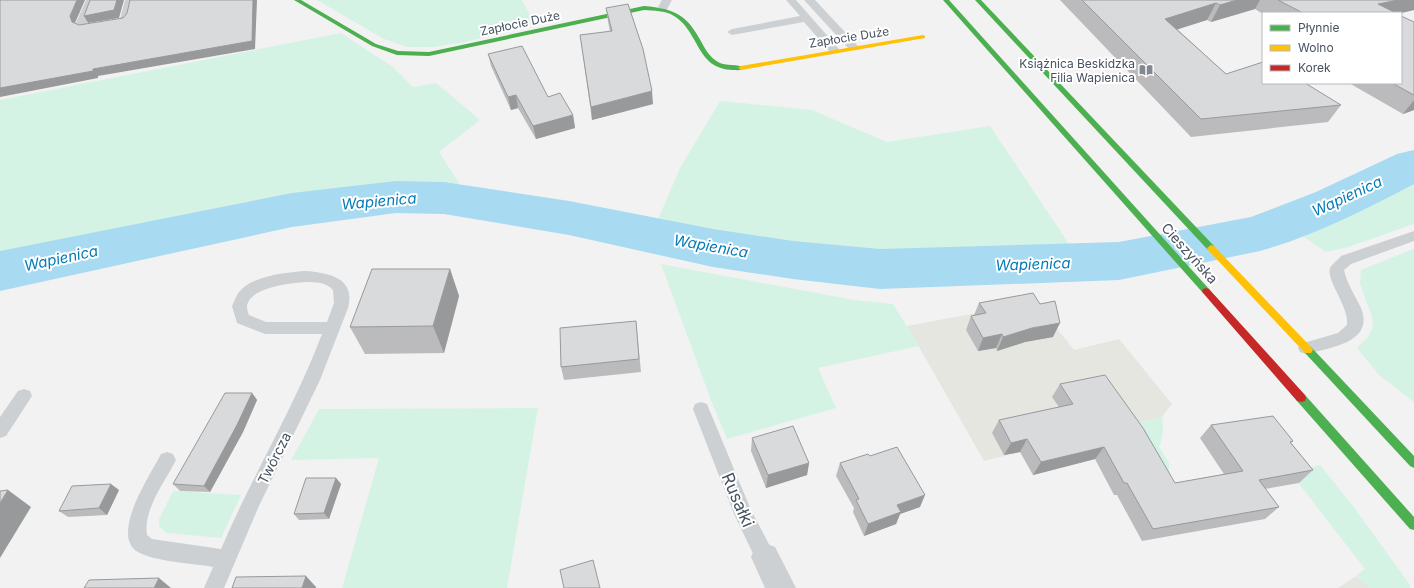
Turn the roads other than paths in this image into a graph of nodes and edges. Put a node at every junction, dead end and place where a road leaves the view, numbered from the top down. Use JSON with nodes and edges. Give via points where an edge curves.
{"nodes":[{"id":1,"x":91,"y":0,"type":"edge"},
{"id":2,"x":130,"y":0,"type":"edge"},
{"id":3,"x":297,"y":0,"type":"edge"},
{"id":4,"x":791,"y":0,"type":"edge"},
{"id":5,"x":809,"y":0,"type":"edge"},
{"id":6,"x":946,"y":0,"type":"edge"},
{"id":7,"x":978,"y":0,"type":"edge"},
{"id":8,"x":665,"y":4,"type":"edge"},
{"id":9,"x":807,"y":18,"type":"junction"},
{"id":10,"x":732,"y":32,"type":"dead end"},
{"id":11,"x":923,"y":37,"type":"dead end"},
{"id":12,"x":854,"y":48,"type":"junction"},
{"id":13,"x":835,"y":51,"type":"junction"},
{"id":14,"x":1414,"y":236,"type":"edge"},
{"id":15,"x":332,"y":328,"type":"junction"},
{"id":16,"x":1306,"y":348,"type":"junction"},
{"id":17,"x":24,"y":396,"type":"dead end"},
{"id":18,"x":701,"y":409,"type":"dead end"},
{"id":19,"x":0,"y":430,"type":"edge"},
{"id":20,"x":167,"y":460,"type":"dead end"},
{"id":21,"x":1414,"y":463,"type":"edge"},
{"id":22,"x":1414,"y":525,"type":"edge"},
{"id":23,"x":766,"y":557,"type":"joint"},
{"id":24,"x":226,"y":560,"type":"junction"},
{"id":25,"x":214,"y":588,"type":"edge"},
{"id":26,"x":782,"y":588,"type":"edge"}],
"edges":[{"from":1,"to":2,"type":"lane","via":[[81,23],[84,28],[123,22]]},
{"from":3,"to":8,"type":"main road","name":"Zapłocie Duże","via":[[383,49],[417,54],[442,52]]},
{"from":4,"to":9,"type":"lane"},
{"from":5,"to":12,"type":"lane"},
{"from":6,"to":22,"type":"main road","name":"Cieszyńska"},
{"from":7,"to":16,"type":"main road","name":"Cieszyńska"},
{"from":8,"to":13,"type":"main road","name":"Zapłocie Duże","via":[[685,21],[708,58],[716,66],[727,69],[739,68]]},
{"from":9,"to":10,"type":"lane"},
{"from":9,"to":13,"type":"lane"},
{"from":11,"to":12,"type":"main road","name":"Zapłocie Duże"},
{"from":12,"to":13,"type":"main road","name":"Zapłocie Duże"},
{"from":14,"to":16,"type":"lane","via":[[1346,260],[1337,269],[1337,278],[1355,315],[1355,327],[1344,338]]},
{"from":15,"to":15,"type":"lane","name":"Twórcza","via":[[343,296],[339,287],[331,280],[321,278],[299,277],[267,282],[254,287],[245,294],[238,313],[242,319],[265,328]]},
{"from":15,"to":24,"type":"lane","name":"Twórcza","via":[[312,379]]},
{"from":16,"to":21,"type":"main road","name":"Cieszyńska"},
{"from":17,"to":19,"type":"lane"},
{"from":18,"to":23,"type":"lane","name":"Rusałki","via":[[743,514]]},
{"from":20,"to":24,"type":"lane","via":[[142,510],[137,526],[138,537],[143,544],[152,548]]},
{"from":23,"to":26,"type":"street","name":"Rusałki"},
{"from":24,"to":25,"type":"lane","name":"Twórcza"}]}
